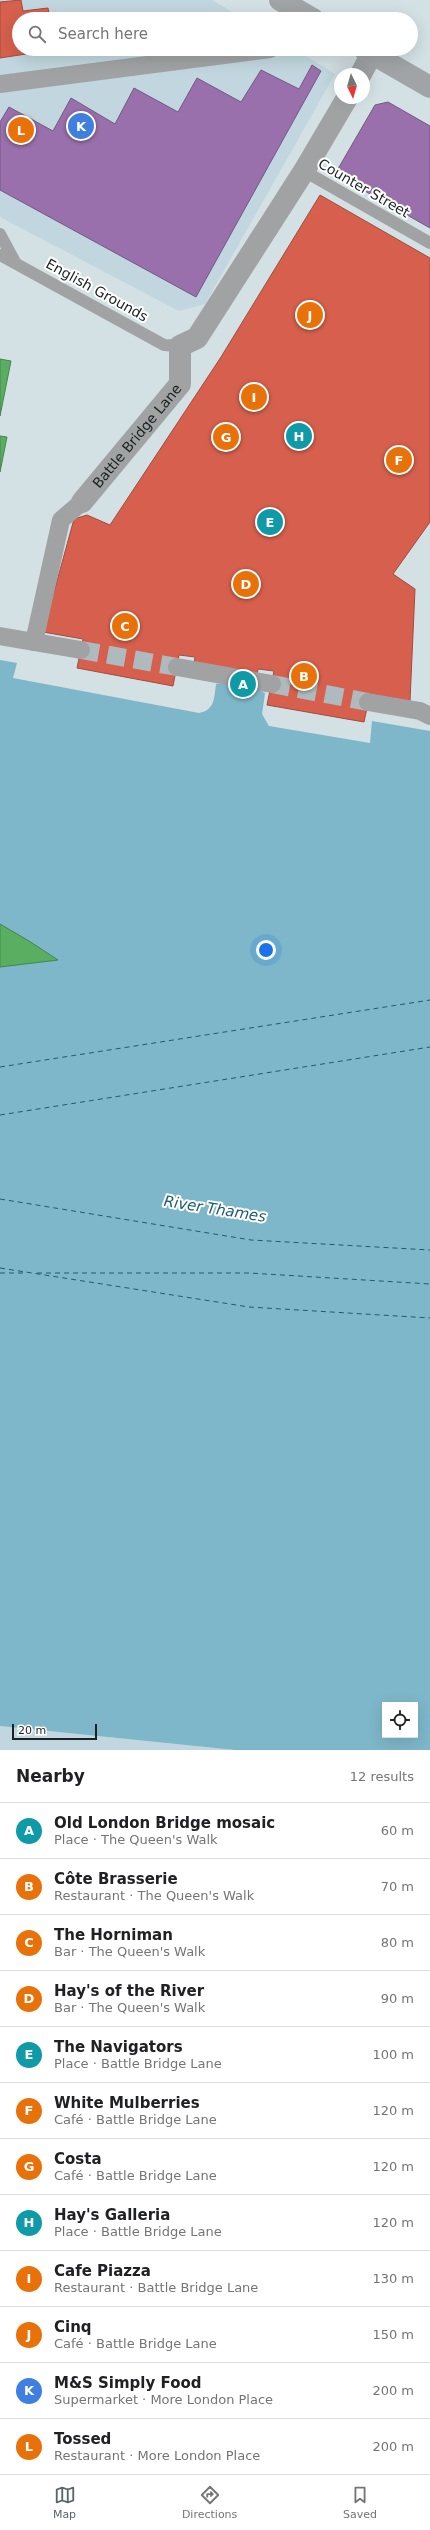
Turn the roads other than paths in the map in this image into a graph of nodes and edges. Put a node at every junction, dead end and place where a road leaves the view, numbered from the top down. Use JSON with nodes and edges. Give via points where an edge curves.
{"nodes":[{"id":1,"x":280,"y":0,"type":"edge"},
{"id":2,"x":301,"y":12,"type":"edge"},
{"id":3,"x":216,"y":56,"type":"edge"},
{"id":4,"x":366,"y":56,"type":"edge"},
{"id":5,"x":377,"y":56,"type":"edge"},
{"id":6,"x":363,"y":68,"type":"edge"},
{"id":7,"x":0,"y":84,"type":"edge"},
{"id":8,"x":430,"y":86,"type":"edge"},
{"id":9,"x":343,"y":104,"type":"edge"},
{"id":10,"x":304,"y":171,"type":"junction"},
{"id":11,"x":0,"y":234,"type":"edge"},
{"id":12,"x":430,"y":243,"type":"edge"},
{"id":13,"x":0,"y":255,"type":"edge"},
{"id":14,"x":15,"y":262,"type":"junction"},
{"id":15,"x":180,"y":346,"type":"junction"},
{"id":16,"x":82,"y":502,"type":"joint"},
{"id":17,"x":0,"y":636,"type":"edge"},
{"id":18,"x":34,"y":642,"type":"junction"},
{"id":19,"x":81,"y":650,"type":"tunnel mouth"},
{"id":20,"x":177,"y":667,"type":"tunnel mouth"},
{"id":21,"x":272,"y":684,"type":"tunnel mouth"},
{"id":22,"x":368,"y":702,"type":"tunnel mouth"},
{"id":23,"x":430,"y":716,"type":"edge"}],
"edges":[{"from":1,"to":2,"type":"main road"},
{"from":3,"to":7,"type":"street"},
{"from":4,"to":6,"type":"street"},
{"from":5,"to":8,"type":"main road"},
{"from":9,"to":10,"type":"street"},
{"from":10,"to":12,"type":"lane","name":"Counter Street"},
{"from":10,"to":15,"type":"street","via":[[197,338]]},
{"from":11,"to":14,"type":"lane"},
{"from":13,"to":14,"type":"lane","name":"English Grounds"},
{"from":14,"to":15,"type":"lane","name":"English Grounds","via":[[164,345]]},
{"from":15,"to":16,"type":"street","name":"Battle Bridge Lane","via":[[180,384]]},
{"from":16,"to":18,"type":"street","name":"Battle Bridge Lane","via":[[61,520]]},
{"from":17,"to":18,"type":"street"},
{"from":18,"to":19,"type":"street"},
{"from":20,"to":21,"type":"street"},
{"from":22,"to":23,"type":"street","via":[[420,711]]}]}
